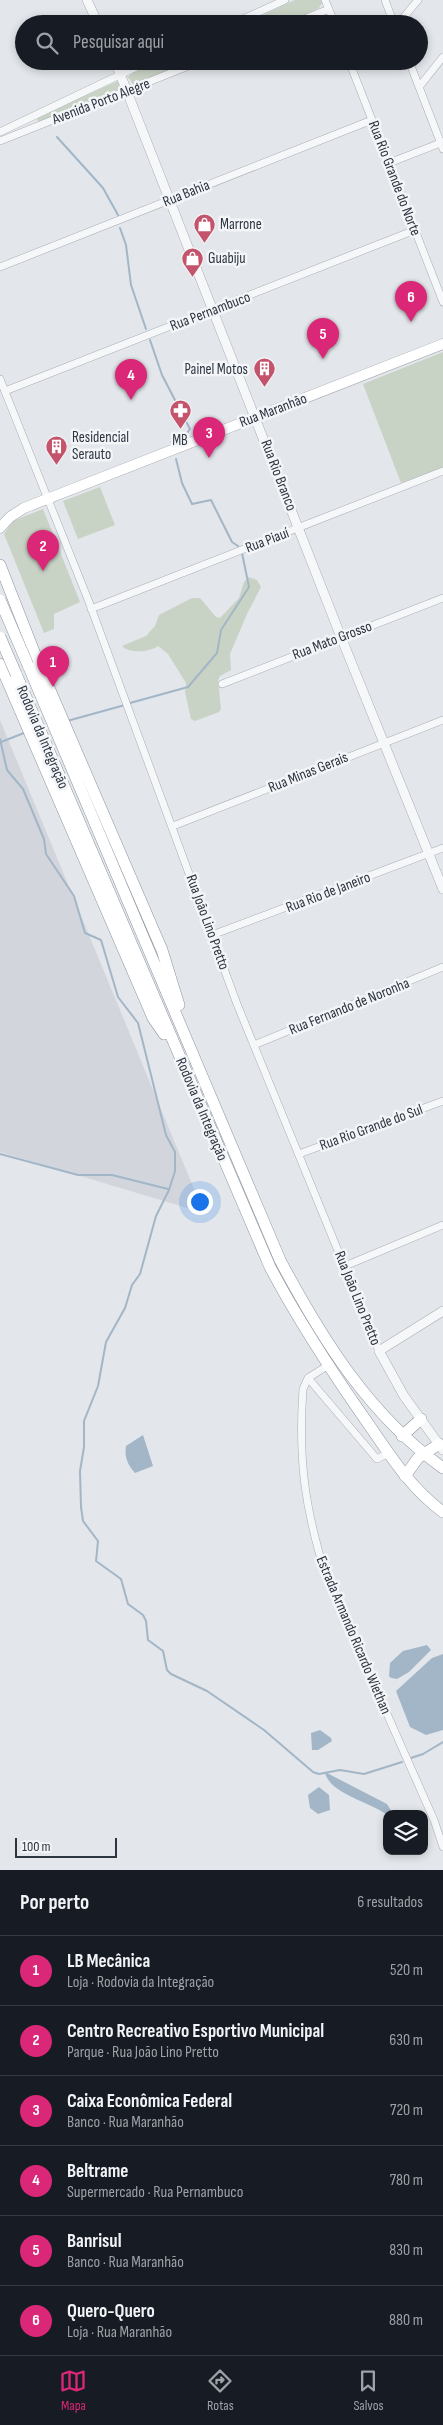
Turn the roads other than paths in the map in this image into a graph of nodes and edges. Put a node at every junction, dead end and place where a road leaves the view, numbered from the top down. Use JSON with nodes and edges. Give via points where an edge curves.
{"nodes":[{"id":1,"x":87,"y":0,"type":"edge"},
{"id":2,"x":285,"y":0,"type":"edge"},
{"id":3,"x":325,"y":0,"type":"edge"},
{"id":4,"x":385,"y":0,"type":"edge"},
{"id":5,"x":418,"y":0,"type":"edge"},
{"id":6,"x":329,"y":9,"type":"junction"},
{"id":7,"x":94,"y":15,"type":"edge"},
{"id":8,"x":252,"y":15,"type":"edge"},
{"id":9,"x":314,"y":15,"type":"edge"},
{"id":10,"x":331,"y":15,"type":"edge"},
{"id":11,"x":392,"y":15,"type":"edge"},
{"id":12,"x":404,"y":15,"type":"edge"},
{"id":13,"x":443,"y":57,"type":"edge"},
{"id":14,"x":119,"y":70,"type":"edge"},
{"id":15,"x":130,"y":70,"type":"edge"},
{"id":16,"x":179,"y":70,"type":"edge"},
{"id":17,"x":353,"y":70,"type":"edge"},
{"id":18,"x":412,"y":70,"type":"edge"},
{"id":19,"x":121,"y":74,"type":"junction"},
{"id":20,"x":419,"y":87,"type":"junction"},
{"id":21,"x":129,"y":91,"type":"junction"},
{"id":22,"x":372,"y":120,"type":"junction"},
{"id":23,"x":0,"y":132,"type":"edge"},
{"id":24,"x":0,"y":141,"type":"edge"},
{"id":25,"x":442,"y":145,"type":"edge"},
{"id":26,"x":389,"y":163,"type":"junction"},
{"id":27,"x":171,"y":199,"type":"junction"},
{"id":28,"x":415,"y":230,"type":"junction"},
{"id":29,"x":0,"y":266,"type":"edge"},
{"id":30,"x":441,"y":295,"type":"edge"},
{"id":31,"x":443,"y":302,"type":"edge"},
{"id":32,"x":214,"y":310,"type":"junction"},
{"id":33,"x":443,"y":344,"type":"edge"},
{"id":34,"x":0,"y":379,"type":"edge"},
{"id":35,"x":4,"y":391,"type":"junction"},
{"id":36,"x":256,"y":416,"type":"junction"},
{"id":37,"x":443,"y":471,"type":"edge"},
{"id":38,"x":47,"y":499,"type":"junction"},
{"id":39,"x":19,"y":510,"type":"junction"},
{"id":40,"x":0,"y":515,"type":"edge"},
{"id":41,"x":0,"y":528,"type":"edge"},
{"id":42,"x":299,"y":528,"type":"junction"},
{"id":43,"x":0,"y":565,"type":"edge"},
{"id":44,"x":443,"y":598,"type":"edge"},
{"id":45,"x":0,"y":600,"type":"edge"},
{"id":46,"x":91,"y":609,"type":"junction"},
{"id":47,"x":341,"y":636,"type":"junction"},
{"id":48,"x":0,"y":637,"type":"edge"},
{"id":49,"x":36,"y":655,"type":"junction"},
{"id":50,"x":0,"y":664,"type":"edge"},
{"id":51,"x":7,"y":676,"type":"edge"},
{"id":52,"x":222,"y":684,"type":"dead end"},
{"id":53,"x":443,"y":720,"type":"edge"},
{"id":54,"x":384,"y":742,"type":"junction"},
{"id":55,"x":173,"y":826,"type":"junction"},
{"id":56,"x":443,"y":848,"type":"edge"},
{"id":57,"x":429,"y":854,"type":"junction"},
{"id":58,"x":443,"y":889,"type":"edge"},
{"id":59,"x":212,"y":935,"type":"junction"},
{"id":60,"x":443,"y":967,"type":"edge"},
{"id":61,"x":254,"y":1045,"type":"junction"},
{"id":62,"x":190,"y":1049,"type":"junction"},
{"id":63,"x":443,"y":1101,"type":"edge"},
{"id":64,"x":299,"y":1154,"type":"junction"},
{"id":65,"x":443,"y":1225,"type":"edge"},
{"id":66,"x":345,"y":1266,"type":"junction"},
{"id":67,"x":443,"y":1311,"type":"edge"},
{"id":68,"x":379,"y":1351,"type":"junction"},
{"id":69,"x":327,"y":1366,"type":"junction"},
{"id":70,"x":308,"y":1378,"type":"junction"},
{"id":71,"x":420,"y":1419,"type":"junction"},
{"id":72,"x":402,"y":1436,"type":"junction"},
{"id":73,"x":441,"y":1447,"type":"edge"},
{"id":74,"x":389,"y":1453,"type":"junction"},
{"id":75,"x":424,"y":1454,"type":"junction"},
{"id":76,"x":443,"y":1468,"type":"edge"},
{"id":77,"x":405,"y":1476,"type":"junction"},
{"id":78,"x":443,"y":1512,"type":"edge"},
{"id":79,"x":443,"y":1847,"type":"edge"}],
"edges":[{"from":1,"to":7,"type":"street"},
{"from":2,"to":8,"type":"street"},
{"from":3,"to":6,"type":"street"},
{"from":4,"to":11,"type":"street"},
{"from":5,"to":12,"type":"street"},
{"from":6,"to":9,"type":"street"},
{"from":6,"to":10,"type":"street"},
{"from":13,"to":20,"type":"street"},
{"from":14,"to":19,"type":"street","name":"Rua Rio Branco"},
{"from":15,"to":19,"type":"street"},
{"from":16,"to":21,"type":"street","name":"Avenida Porto Alegre"},
{"from":17,"to":22,"type":"street","name":"Rua Rio Grande do Norte"},
{"from":18,"to":20,"type":"street"},
{"from":19,"to":21,"type":"street","name":"Rua Rio Branco"},
{"from":19,"to":23,"type":"street"},
{"from":20,"to":25,"type":"street"},
{"from":21,"to":24,"type":"street","name":"Avenida Porto Alegre"},
{"from":21,"to":27,"type":"street","name":"Rua Rio Branco"},
{"from":22,"to":26,"type":"street","name":"Rua Rio Grande do Norte"},
{"from":22,"to":27,"type":"street","name":"Rua Bahia"},
{"from":25,"to":26,"type":"street"},
{"from":26,"to":28,"type":"street","name":"Rua Rio Grande do Norte"},
{"from":27,"to":29,"type":"street","name":"Rua Bahia"},
{"from":27,"to":32,"type":"street","name":"Rua Rio Branco"},
{"from":28,"to":30,"type":"street","name":"Rua Rio Grande do Norte"},
{"from":28,"to":32,"type":"street","name":"Rua Pernambuco"},
{"from":30,"to":31,"type":"street","name":"Rua Rio Grande do Norte"},
{"from":32,"to":35,"type":"street","name":"Rua Pernambuco"},
{"from":32,"to":36,"type":"street","name":"Rua Rio Branco"},
{"from":33,"to":36,"type":"main road","name":"Rua Maranhão"},
{"from":34,"to":35,"type":"street","name":"Rua João Lino Pretto"},
{"from":35,"to":38,"type":"street","name":"Rua João Lino Pretto"},
{"from":36,"to":38,"type":"main road","name":"Rua Maranhão"},
{"from":36,"to":42,"type":"street","name":"Rua Rio Branco"},
{"from":37,"to":42,"type":"street","name":"Rua Piauí"},
{"from":38,"to":39,"type":"main road","name":"Rua Maranhão"},
{"from":38,"to":46,"type":"street","name":"Rua João Lino Pretto"},
{"from":39,"to":40,"type":"main road","name":"Rua Maranhão"},
{"from":39,"to":41,"type":"main road","name":"Rua Maranhão"},
{"from":42,"to":46,"type":"street","name":"Rua Piauí"},
{"from":42,"to":47,"type":"street","name":"Rua Rio Branco"},
{"from":43,"to":49,"type":"highway"},
{"from":44,"to":47,"type":"street","name":"Rua Mato Grosso"},
{"from":45,"to":62,"type":"highway","name":"Rodovia da Integração","bridge":true},
{"from":46,"to":55,"type":"street","name":"Rua João Lino Pretto"},
{"from":47,"to":52,"type":"street","name":"Rua Mato Grosso"},
{"from":47,"to":54,"type":"street","name":"Rua Rio Branco"},
{"from":48,"to":51,"type":"highway","bridge":true},
{"from":49,"to":51,"type":"highway"},
{"from":49,"to":62,"type":"highway","via":[[162,950]]},
{"from":50,"to":51,"type":"highway"},
{"from":51,"to":69,"type":"highway","name":"Rodovia da Integração","via":[[270,1267]]},
{"from":53,"to":54,"type":"street","name":"Rua Minas Gerais"},
{"from":54,"to":55,"type":"street","name":"Rua Minas Gerais"},
{"from":54,"to":57,"type":"street","name":"Rua Rio Branco"},
{"from":55,"to":59,"type":"street","name":"Rua João Lino Pretto"},
{"from":56,"to":57,"type":"street","name":"Rua Rio de Janeiro"},
{"from":57,"to":58,"type":"street","name":"Rua Rio Branco"},
{"from":57,"to":59,"type":"street","name":"Rua Rio de Janeiro"},
{"from":59,"to":61,"type":"street","name":"Rua João Lino Pretto"},
{"from":60,"to":61,"type":"street","name":"Rua Fernando de Noronha"},
{"from":61,"to":64,"type":"street","name":"Rua João Lino Pretto"},
{"from":62,"to":72,"type":"highway","name":"Rodovia da Integração","via":[[265,1227],[297,1292],[346,1371]]},
{"from":63,"to":64,"type":"street","name":"Rua Rio Grande do Sul"},
{"from":64,"to":66,"type":"street","name":"Rua João Lino Pretto"},
{"from":65,"to":66,"type":"street"},
{"from":66,"to":68,"type":"street","name":"Rua João Lino Pretto"},
{"from":67,"to":68,"type":"street"},
{"from":68,"to":71,"type":"street","name":"Rua João Lino Pretto"},
{"from":69,"to":70,"type":"street"},
{"from":69,"to":74,"type":"highway","name":"Rodovia da Integração"},
{"from":70,"to":74,"type":"street","via":[[377,1459]]},
{"from":70,"to":79,"type":"street","name":"Estrada Armando Ricardo Wiethan","via":[[303,1389],[302,1469],[315,1542],[326,1576]]},
{"from":71,"to":72,"type":"highway"},
{"from":71,"to":73,"type":"street","name":"Rua João Lino Pretto"},
{"from":72,"to":75,"type":"highway","name":"Rodovia da Integração"},
{"from":73,"to":75,"type":"highway"},
{"from":74,"to":77,"type":"highway","name":"Rodovia da Integração"},
{"from":75,"to":76,"type":"highway","name":"Rodovia da Integração"},
{"from":75,"to":77,"type":"highway","via":[[412,1464]]},
{"from":77,"to":78,"type":"highway","name":"Rodovia da Integração"}]}
